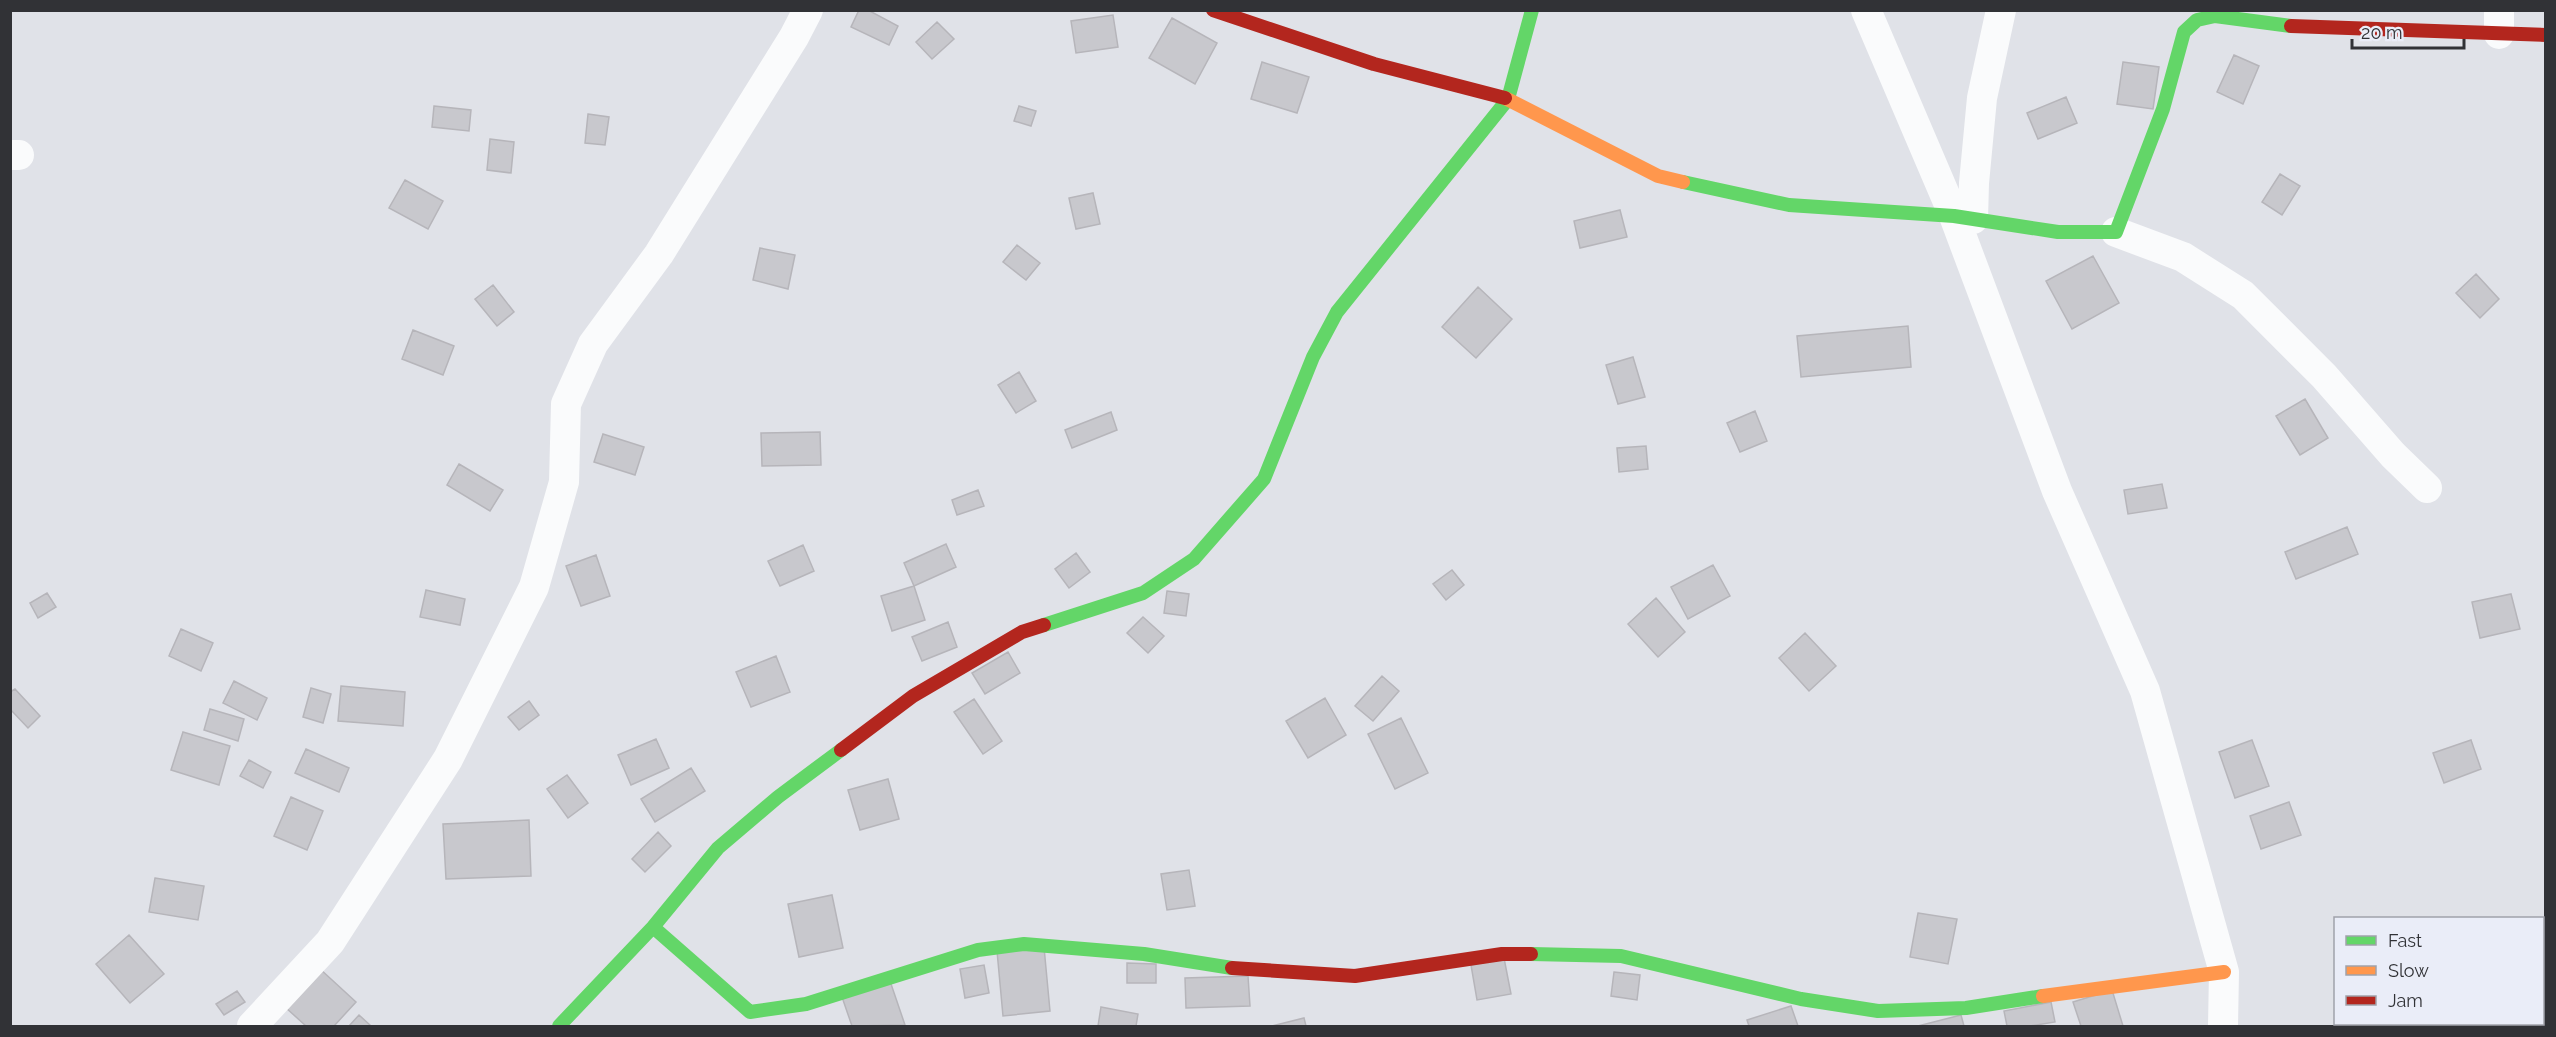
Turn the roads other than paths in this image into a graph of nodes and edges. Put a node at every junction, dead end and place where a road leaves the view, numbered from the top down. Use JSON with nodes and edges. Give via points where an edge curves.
{"nodes":[{"id":1,"x":808,"y":10,"type":"edge"},
{"id":2,"x":1213,"y":10,"type":"edge"},
{"id":3,"x":1532,"y":10,"type":"edge"},
{"id":4,"x":1866,"y":10,"type":"edge"},
{"id":5,"x":2001,"y":10,"type":"edge"},
{"id":6,"x":2499,"y":22,"type":"edge"},
{"id":7,"x":2546,"y":36,"type":"edge"},
{"id":8,"x":1508,"y":99,"type":"junction"},
{"id":9,"x":1964,"y":218,"type":"junction"},
{"id":10,"x":2116,"y":232,"type":"junction"},
{"id":11,"x":2427,"y":488,"type":"dead end"},
{"id":12,"x":653,"y":927,"type":"junction"},
{"id":13,"x":2224,"y":972,"type":"junction"},
{"id":14,"x":252,"y":1026,"type":"edge"},
{"id":15,"x":559,"y":1026,"type":"edge"},
{"id":16,"x":2223,"y":1026,"type":"edge"}],
"edges":[{"from":1,"to":14,"type":"street","via":[[659,254],[593,344],[566,404],[564,482],[534,587],[448,759],[330,942]]},
{"from":2,"to":8,"type":"street","via":[[1374,64]]},
{"from":3,"to":8,"type":"street"},
{"from":4,"to":9,"type":"street"},
{"from":5,"to":9,"type":"street","via":[[1983,98],[1974,183]]},
{"from":6,"to":7,"type":"street"},
{"from":6,"to":10,"type":"street","via":[[2272,25],[2215,16],[2197,20],[2184,32],[2163,109]]},
{"from":8,"to":9,"type":"street","via":[[1658,176],[1789,205]]},
{"from":8,"to":12,"type":"street","via":[[1337,312],[1313,357],[1264,479],[1194,559],[1143,593],[1022,632],[913,696],[778,797],[718,848]]},
{"from":9,"to":10,"type":"street","via":[[2058,232]]},
{"from":9,"to":13,"type":"street","via":[[2057,492],[2145,692]]},
{"from":10,"to":11,"type":"street","via":[[2183,257],[2243,295]]},
{"from":12,"to":13,"type":"street","via":[[750,1012],[806,1004],[978,950],[1024,944],[1144,954],[1231,968],[1355,976],[1502,954],[1621,956],[1801,999],[1878,1011],[1966,1008]]},
{"from":12,"to":15,"type":"street"},
{"from":13,"to":16,"type":"street"}]}
